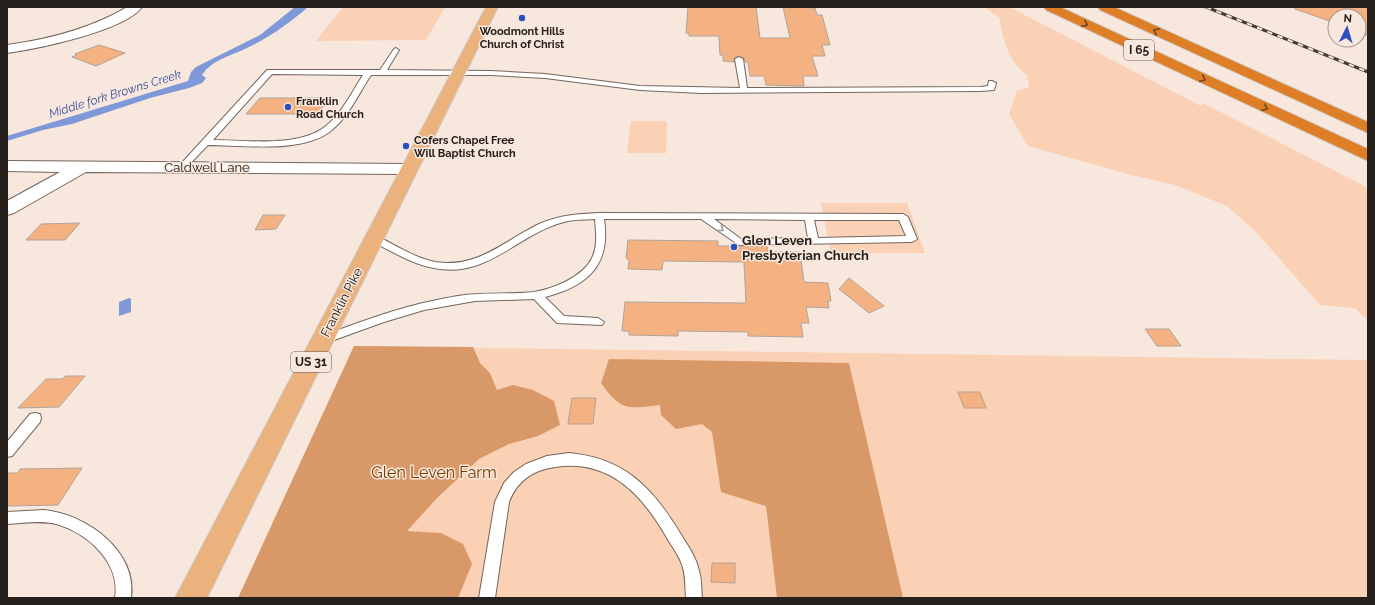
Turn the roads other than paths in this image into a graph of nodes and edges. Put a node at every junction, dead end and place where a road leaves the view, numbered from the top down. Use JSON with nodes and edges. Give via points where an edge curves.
{"nodes":[{"id":1,"x":136,"y":7,"type":"edge"},
{"id":2,"x":492,"y":7,"type":"edge"},
{"id":3,"x":1050,"y":7,"type":"edge"},
{"id":4,"x":1104,"y":7,"type":"edge"},
{"id":5,"x":1192,"y":47,"type":"junction"},
{"id":6,"x":7,"y":49,"type":"edge"},
{"id":7,"x":396,"y":50,"type":"dead end"},
{"id":8,"x":739,"y":59,"type":"dead end"},
{"id":9,"x":459,"y":72,"type":"junction"},
{"id":10,"x":368,"y":73,"type":"junction"},
{"id":11,"x":382,"y":73,"type":"junction"},
{"id":12,"x":992,"y":83,"type":"dead end"},
{"id":13,"x":744,"y":91,"type":"junction"},
{"id":14,"x":1368,"y":122,"type":"edge"},
{"id":15,"x":1368,"y":128,"type":"edge"},
{"id":16,"x":206,"y":142,"type":"junction"},
{"id":17,"x":1368,"y":156,"type":"edge"},
{"id":18,"x":7,"y":166,"type":"edge"},
{"id":19,"x":182,"y":166,"type":"junction"},
{"id":20,"x":84,"y":167,"type":"junction"},
{"id":21,"x":408,"y":169,"type":"junction"},
{"id":22,"x":7,"y":209,"type":"edge"},
{"id":23,"x":598,"y":216,"type":"junction"},
{"id":24,"x":703,"y":216,"type":"junction"},
{"id":25,"x":809,"y":216,"type":"junction"},
{"id":26,"x":373,"y":238,"type":"junction"},
{"id":27,"x":813,"y":240,"type":"junction"},
{"id":28,"x":536,"y":295,"type":"junction"},
{"id":29,"x":598,"y":322,"type":"dead end"},
{"id":30,"x":322,"y":341,"type":"junction"},
{"id":31,"x":35,"y":418,"type":"dead end"},
{"id":32,"x":7,"y":452,"type":"edge"},
{"id":33,"x":7,"y":518,"type":"edge"},
{"id":34,"x":122,"y":598,"type":"edge"},
{"id":35,"x":191,"y":598,"type":"edge"},
{"id":36,"x":487,"y":598,"type":"edge"},
{"id":37,"x":694,"y":598,"type":"edge"}],
"edges":[{"from":1,"to":6,"type":"street","via":[[112,21],[74,35]]},
{"from":2,"to":9,"type":"main road","name":"Franklin Pike","number":"US 31"},
{"from":3,"to":17,"type":"highway","number":"I 65","one_way":true},
{"from":5,"to":4,"type":"highway","number":"I 65","one_way":true},
{"from":5,"to":14,"type":"highway"},
{"from":5,"to":15,"type":"highway","number":"I 65"},
{"from":7,"to":11,"type":"lane"},
{"from":8,"to":13,"type":"lane"},
{"from":9,"to":11,"type":"lane"},
{"from":9,"to":13,"type":"lane","via":[[545,76],[646,88]]},
{"from":9,"to":21,"type":"main road","name":"Franklin Pike","number":"US 31"},
{"from":10,"to":11,"type":"lane"},
{"from":10,"to":16,"type":"lane","via":[[270,72]]},
{"from":10,"to":16,"type":"lane","via":[[332,126],[315,137],[290,142]]},
{"from":12,"to":13,"type":"lane","via":[[991,88],[980,89]]},
{"from":16,"to":19,"type":"lane"},
{"from":18,"to":20,"type":"street","name":"Caldwell Lane"},
{"from":19,"to":20,"type":"street","name":"Caldwell Lane"},
{"from":19,"to":21,"type":"street","name":"Caldwell Lane"},
{"from":20,"to":22,"type":"street"},
{"from":21,"to":26,"type":"main road","name":"Franklin Pike","number":"US 31"},
{"from":23,"to":24,"type":"lane"},
{"from":23,"to":26,"type":"lane","via":[[559,220],[487,259],[461,266],[444,266],[422,260]]},
{"from":23,"to":28,"type":"lane","via":[[601,242],[594,263],[565,286]]},
{"from":24,"to":25,"type":"lane"},
{"from":24,"to":27,"type":"lane","one_way":true,"via":[[739,242]]},
{"from":25,"to":27,"type":"lane"},
{"from":25,"to":27,"type":"lane","via":[[903,217],[912,240]]},
{"from":26,"to":30,"type":"main road","name":"Franklin Pike","number":"US 31"},
{"from":28,"to":29,"type":"lane","via":[[561,320]]},
{"from":28,"to":30,"type":"lane","via":[[485,297],[438,303],[393,314]]},
{"from":30,"to":35,"type":"main road","name":"Franklin Pike","number":"US 31"},
{"from":31,"to":32,"type":"lane"},
{"from":33,"to":34,"type":"lane","via":[[56,518],[73,524],[95,538],[109,550],[120,567],[124,594]]},
{"from":36,"to":37,"type":"lane","via":[[502,502],[507,488],[531,466],[557,460],[582,459],[615,470],[641,489],[664,518],[691,567]]}]}
